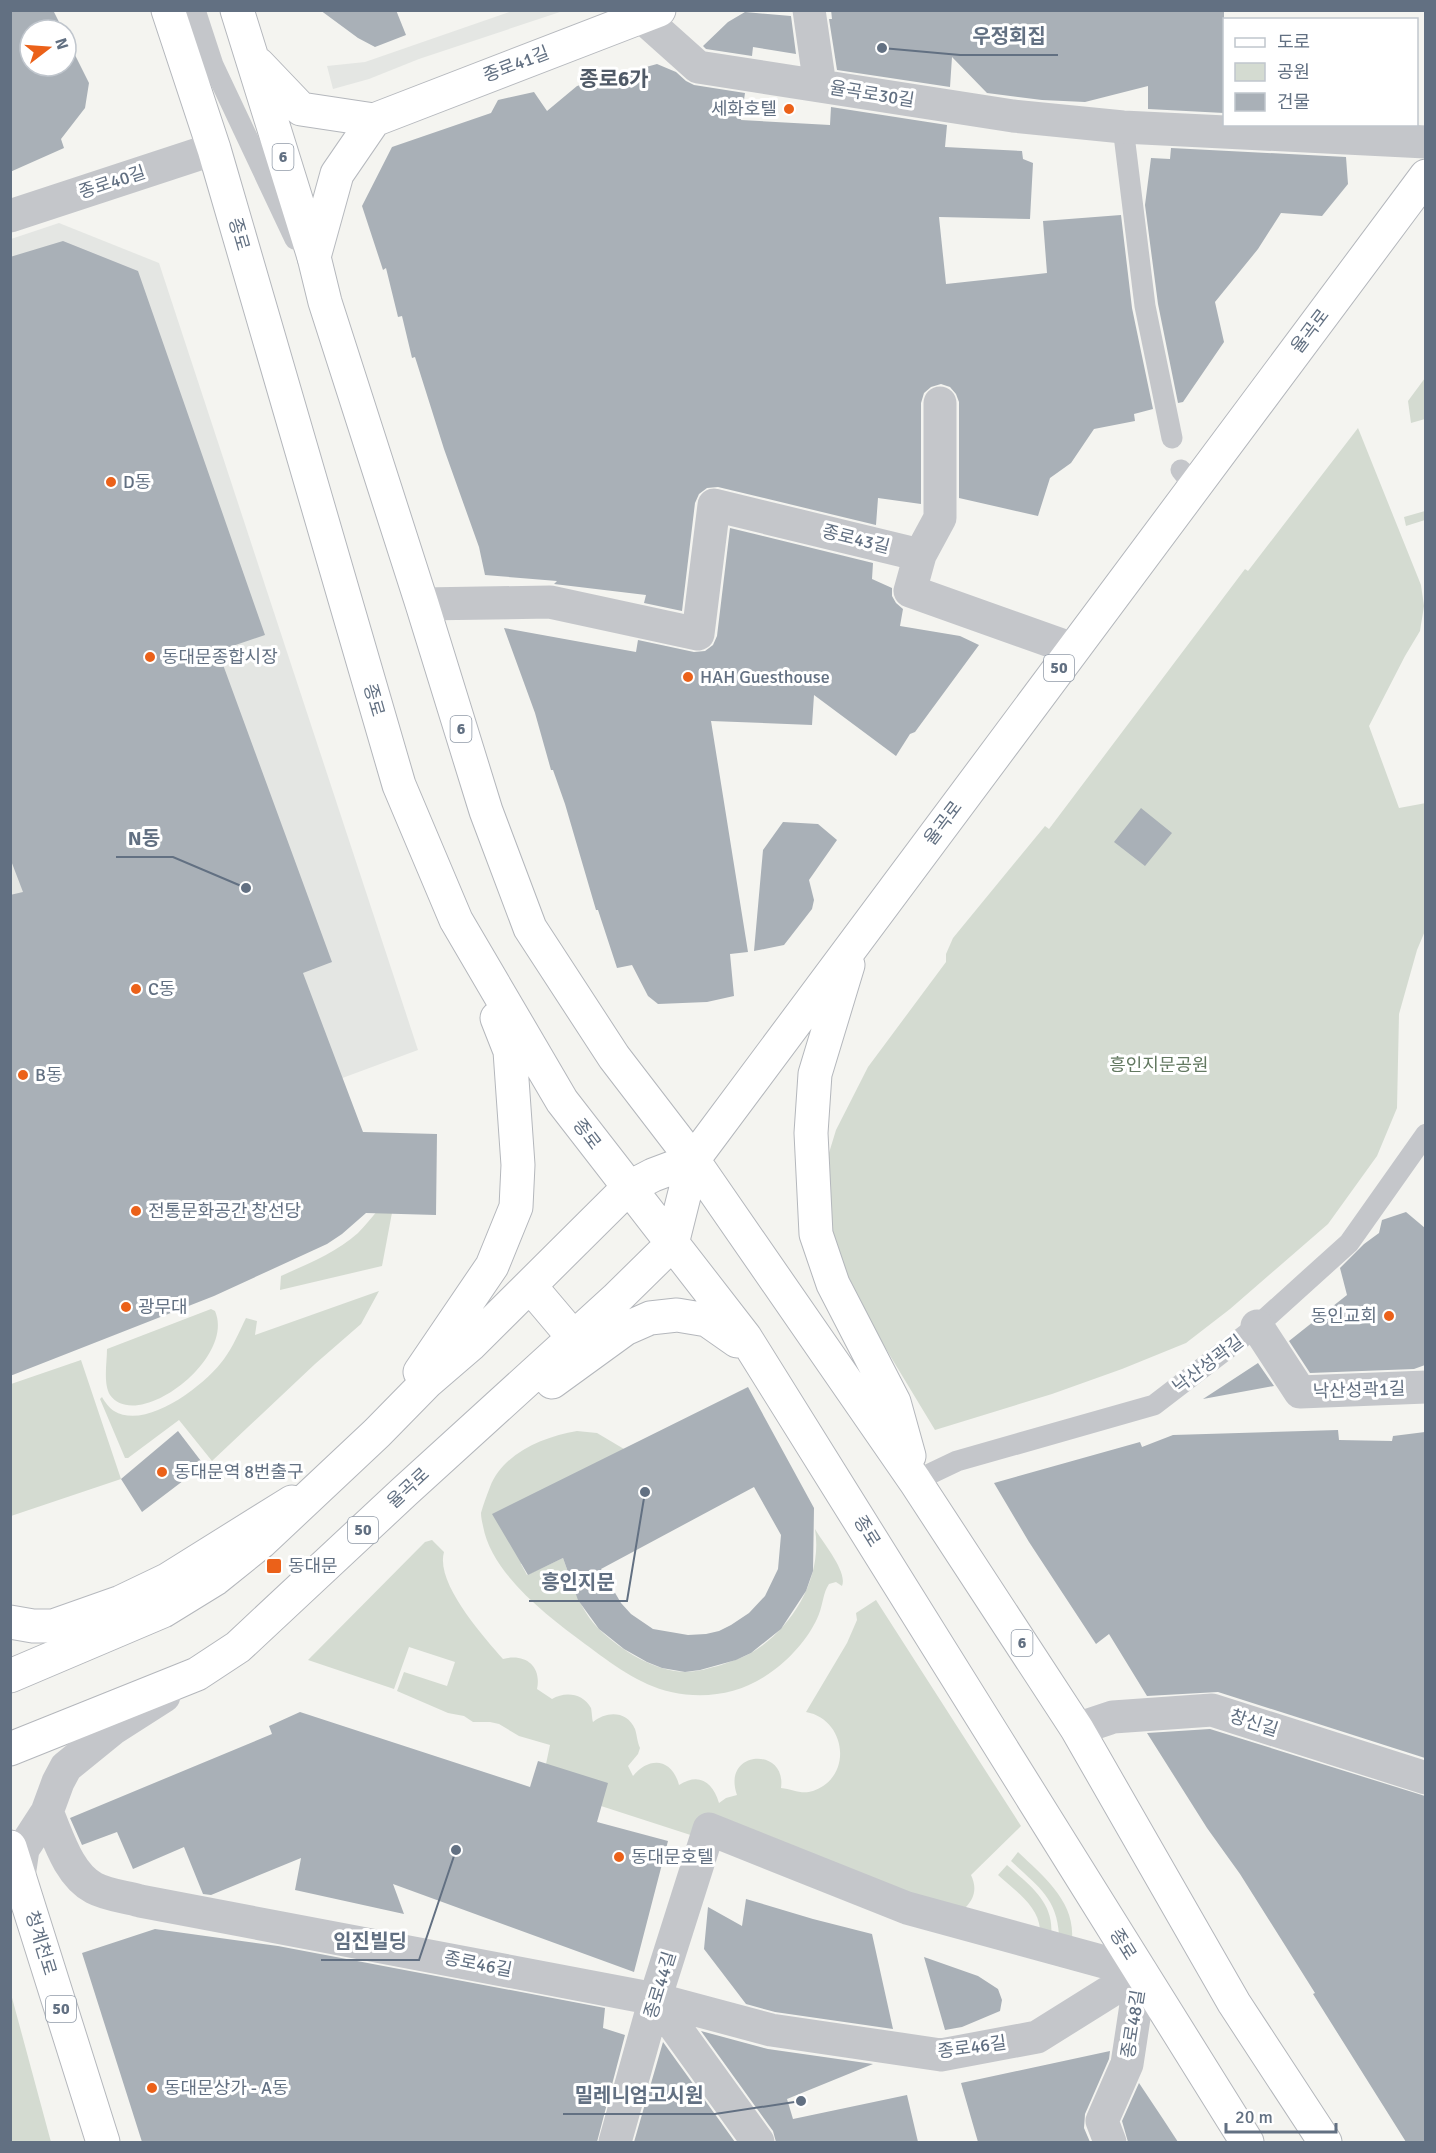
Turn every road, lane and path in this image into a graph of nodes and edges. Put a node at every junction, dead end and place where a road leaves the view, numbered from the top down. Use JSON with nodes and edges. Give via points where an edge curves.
{"nodes":[{"id":1,"x":168,"y":10,"type":"edge"},
{"id":2,"x":195,"y":10,"type":"edge"},
{"id":3,"x":237,"y":10,"type":"edge"},
{"id":4,"x":809,"y":10,"type":"edge"},
{"id":5,"x":650,"y":13,"type":"edge"},
{"id":6,"x":252,"y":58,"type":"junction"},
{"id":7,"x":820,"y":86,"type":"junction"},
{"id":8,"x":374,"y":120,"type":"junction"},
{"id":9,"x":1123,"y":127,"type":"junction"},
{"id":10,"x":1425,"y":142,"type":"edge"},
{"id":11,"x":214,"y":149,"type":"junction"},
{"id":12,"x":1425,"y":177,"type":"edge"},
{"id":13,"x":10,"y":216,"type":"edge"},
{"id":14,"x":314,"y":257,"type":"junction"},
{"id":15,"x":325,"y":302,"type":"junction"},
{"id":16,"x":940,"y":403,"type":"dead end"},
{"id":17,"x":1172,"y":438,"type":"dead end"},
{"id":18,"x":920,"y":555,"type":"junction"},
{"id":19,"x":422,"y":604,"type":"junction"},
{"id":20,"x":1073,"y":649,"type":"junction"},
{"id":21,"x":456,"y":920,"type":"junction"},
{"id":22,"x":854,"y":943,"type":"junction"},
{"id":23,"x":1425,"y":1134,"type":"edge"},
{"id":24,"x":693,"y":1160,"type":"junction"},
{"id":25,"x":628,"y":1188,"type":"junction"},
{"id":26,"x":672,"y":1244,"type":"junction"},
{"id":27,"x":531,"y":1286,"type":"junction"},
{"id":28,"x":1257,"y":1326,"type":"junction"},
{"id":29,"x":574,"y":1338,"type":"junction"},
{"id":30,"x":758,"y":1358,"type":"junction"},
{"id":31,"x":1425,"y":1387,"type":"edge"},
{"id":32,"x":377,"y":1433,"type":"junction"},
{"id":33,"x":328,"y":1479,"type":"junction"},
{"id":34,"x":915,"y":1481,"type":"junction"},
{"id":35,"x":404,"y":1492,"type":"junction"},
{"id":36,"x":10,"y":1622,"type":"edge"},
{"id":37,"x":197,"y":1674,"type":"junction"},
{"id":38,"x":10,"y":1676,"type":"edge"},
{"id":39,"x":1077,"y":1729,"type":"junction"},
{"id":40,"x":10,"y":1749,"type":"edge"},
{"id":41,"x":1425,"y":1778,"type":"edge"},
{"id":42,"x":47,"y":1812,"type":"junction"},
{"id":43,"x":15,"y":1862,"type":"edge"},
{"id":44,"x":1141,"y":1972,"type":"junction"},
{"id":45,"x":655,"y":1999,"type":"junction"},
{"id":46,"x":103,"y":2142,"type":"edge"},
{"id":47,"x":615,"y":2142,"type":"edge"},
{"id":48,"x":758,"y":2142,"type":"edge"},
{"id":49,"x":1110,"y":2142,"type":"edge"},
{"id":50,"x":1247,"y":2142,"type":"edge"},
{"id":51,"x":1325,"y":2142,"type":"edge"}],
"edges":[{"from":1,"to":11,"type":"main road","name":"종로"},
{"from":2,"to":15,"type":"lane","via":[[213,65]]},
{"from":3,"to":6,"type":"main road","number":"6"},
{"from":4,"to":7,"type":"street"},
{"from":5,"to":7,"type":"street","name":"율곡로30길","via":[[698,67]]},
{"from":5,"to":8,"type":"main road","name":"종로41길"},
{"from":6,"to":8,"type":"main road","via":[[300,110]]},
{"from":6,"to":14,"type":"main road","number":"6"},
{"from":7,"to":9,"type":"street","name":"율곡로30길","via":[[1013,116]]},
{"from":8,"to":14,"type":"main road","via":[[337,174]]},
{"from":9,"to":10,"type":"street","name":"율곡로30길"},
{"from":9,"to":17,"type":"lane","via":[[1145,306]]},
{"from":11,"to":13,"type":"street","name":"종로40길"},
{"from":11,"to":21,"type":"main road","name":"종로","via":[[399,785]]},
{"from":12,"to":20,"type":"main road","name":"율곡로","number":"50","via":[[1188,478]]},
{"from":14,"to":15,"type":"main road","number":"6"},
{"from":15,"to":19,"type":"main road","number":"6"},
{"from":16,"to":18,"type":"street","via":[[940,518]]},
{"from":18,"to":19,"type":"street","name":"종로43길","via":[[714,504],[698,634],[550,602]]},
{"from":18,"to":20,"type":"street","via":[[910,591]]},
{"from":19,"to":24,"type":"main road","number":"6","via":[[486,811],[530,928],[614,1057]]},
{"from":20,"to":22,"type":"main road","name":"율곡로","number":"50"},
{"from":21,"to":25,"type":"main road","name":"종로","via":[[562,1101]]},
{"from":21,"to":32,"type":"main road","via":[[510,1051],[518,1165],[516,1207],[492,1266]]},
{"from":22,"to":24,"type":"main road","name":"율곡로","number":"50"},
{"from":22,"to":34,"type":"main road","via":[[815,1074],[811,1133],[816,1234],[833,1284],[894,1402]]},
{"from":23,"to":28,"type":"lane","name":"낙산성곽길","via":[[1349,1242]]},
{"from":24,"to":25,"type":"main road"},
{"from":24,"to":26,"type":"main road","name":"율곡로"},
{"from":24,"to":34,"type":"main road","number":"6"},
{"from":25,"to":26,"type":"main road","name":"종로"},
{"from":25,"to":27,"type":"main road"},
{"from":26,"to":29,"type":"main road","name":"율곡로","number":"50"},
{"from":26,"to":30,"type":"main road","name":"종로"},
{"from":27,"to":29,"type":"main road"},
{"from":27,"to":32,"type":"main road"},
{"from":28,"to":31,"type":"street","name":"낙산성곽1길","via":[[1300,1392]]},
{"from":28,"to":34,"type":"lane","name":"낙산성곽길","via":[[1154,1405],[957,1461]]},
{"from":29,"to":35,"type":"main road","name":"율곡로","number":"50"},
{"from":30,"to":35,"type":"main road","via":[[707,1320],[677,1314],[650,1318],[625,1329]]},
{"from":30,"to":44,"type":"main road","name":"종로"},
{"from":32,"to":33,"type":"main road"},
{"from":33,"to":36,"type":"main road","via":[[167,1581],[121,1602],[53,1626]]},
{"from":33,"to":38,"type":"main road","via":[[215,1580],[163,1611]]},
{"from":34,"to":39,"type":"main road","number":"6"},
{"from":35,"to":37,"type":"main road","name":"율곡로","number":"50","via":[[238,1647]]},
{"from":37,"to":40,"type":"main road","name":"율곡로","number":"50"},
{"from":37,"to":42,"type":"street","via":[[114,1728],[66,1767]]},
{"from":39,"to":41,"type":"street","name":"창신길","via":[[1113,1717],[1212,1710]]},
{"from":39,"to":51,"type":"main road","number":"6","via":[[1234,2003]]},
{"from":42,"to":43,"type":"street"},
{"from":42,"to":45,"type":"street","name":"종로46길","via":[[65,1856],[82,1880],[95,1888],[140,1901]]},
{"from":43,"to":46,"type":"main road","name":"청계천로","number":"50"},
{"from":44,"to":45,"type":"street","name":"종로46길","via":[[1037,2037],[941,2055],[771,2031]]},
{"from":44,"to":45,"type":"street","name":"종로44길","via":[[907,1908],[709,1829]]},
{"from":44,"to":49,"type":"street","name":"종로48길","via":[[1127,2064],[1102,2121]]},
{"from":44,"to":50,"type":"main road","name":"종로"},
{"from":45,"to":47,"type":"street","name":"종로44길"},
{"from":45,"to":48,"type":"street"}]}
